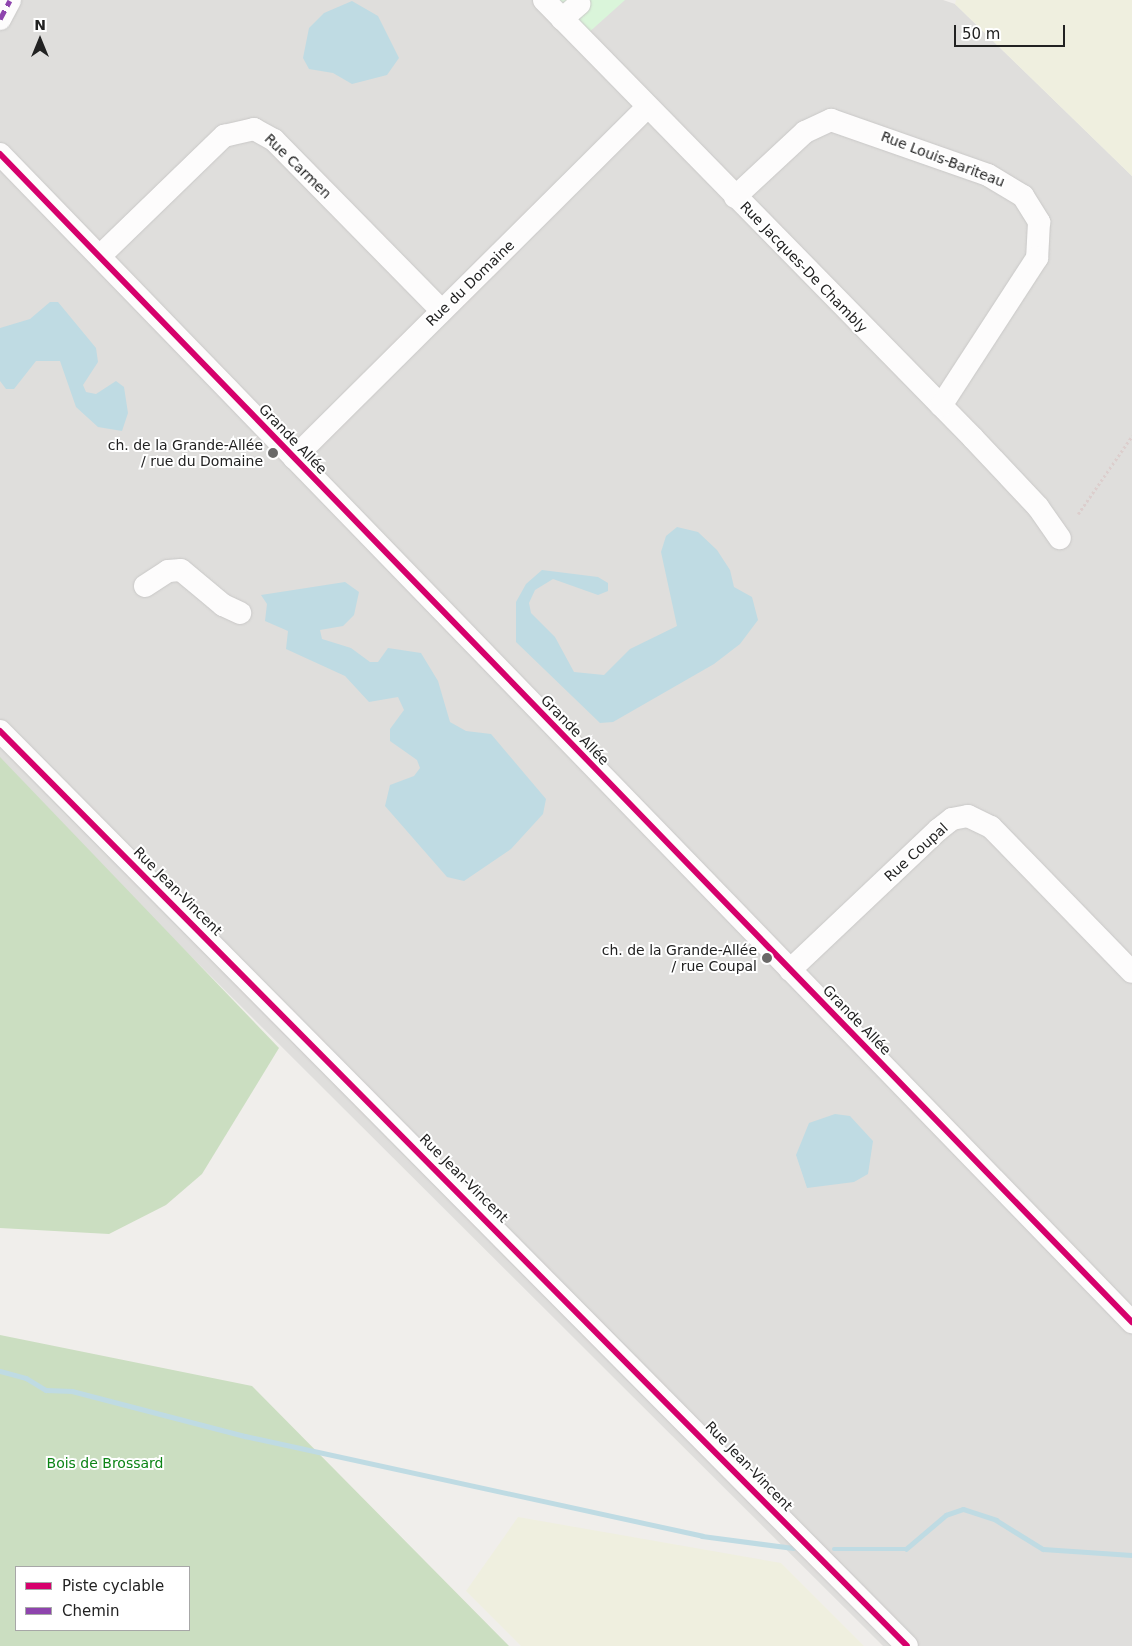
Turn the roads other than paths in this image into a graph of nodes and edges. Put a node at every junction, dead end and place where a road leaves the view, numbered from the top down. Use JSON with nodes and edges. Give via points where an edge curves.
{"nodes":[{"id":1,"x":10,"y":0,"type":"edge"},
{"id":2,"x":544,"y":0,"type":"edge"},
{"id":3,"x":579,"y":4,"type":"dead end"},
{"id":4,"x":0,"y":19,"type":"edge"},
{"id":5,"x":562,"y":19,"type":"junction"},
{"id":6,"x":648,"y":108,"type":"junction"},
{"id":7,"x":0,"y":154,"type":"edge"},
{"id":8,"x":735,"y":196,"type":"junction"},
{"id":9,"x":100,"y":256,"type":"junction"},
{"id":10,"x":442,"y":310,"type":"junction"},
{"id":11,"x":941,"y":406,"type":"junction"},
{"id":12,"x":294,"y":458,"type":"junction"},
{"id":13,"x":1060,"y":538,"type":"dead end"},
{"id":14,"x":145,"y":586,"type":"dead end"},
{"id":15,"x":240,"y":613,"type":"dead end"},
{"id":16,"x":0,"y":731,"type":"edge"},
{"id":17,"x":790,"y":970,"type":"junction"},
{"id":18,"x":1132,"y":972,"type":"edge"},
{"id":19,"x":1132,"y":1322,"type":"edge"},
{"id":20,"x":907,"y":1646,"type":"edge"}],
"edges":[{"from":1,"to":4,"type":"street"},
{"from":2,"to":5,"type":"street","name":"Rue Jacques-De Chambly"},
{"from":3,"to":5,"type":"street"},
{"from":5,"to":6,"type":"street","name":"Rue Jacques-De Chambly"},
{"from":6,"to":8,"type":"street","name":"Rue Jacques-De Chambly"},
{"from":6,"to":10,"type":"street","name":"Rue du Domaine"},
{"from":7,"to":9,"type":"street","name":"Grande Allée"},
{"from":8,"to":11,"type":"street","name":"Rue Jacques-De Chambly"},
{"from":8,"to":11,"type":"street","name":"Rue Louis-Bariteau","via":[[810,128],[837,120],[988,175],[1027,200],[1040,229],[1035,264]]},
{"from":9,"to":10,"type":"street","name":"Rue Carmen","via":[[224,136],[254,129],[274,140]]},
{"from":9,"to":12,"type":"street","name":"Grande Allée"},
{"from":10,"to":12,"type":"street","name":"Rue du Domaine"},
{"from":11,"to":13,"type":"street","name":"Rue Jacques-De Chambly","via":[[1035,503]]},
{"from":12,"to":17,"type":"street","name":"Grande Allée"},
{"from":14,"to":15,"type":"street","via":[[168,571],[181,570],[223,606]]},
{"from":16,"to":20,"type":"street","name":"Rue Jean-Vincent"},
{"from":17,"to":18,"type":"street","name":"Rue Coupal","via":[[938,830],[952,819],[968,816],[991,827]]},
{"from":17,"to":19,"type":"street","name":"Grande Allée"}]}
